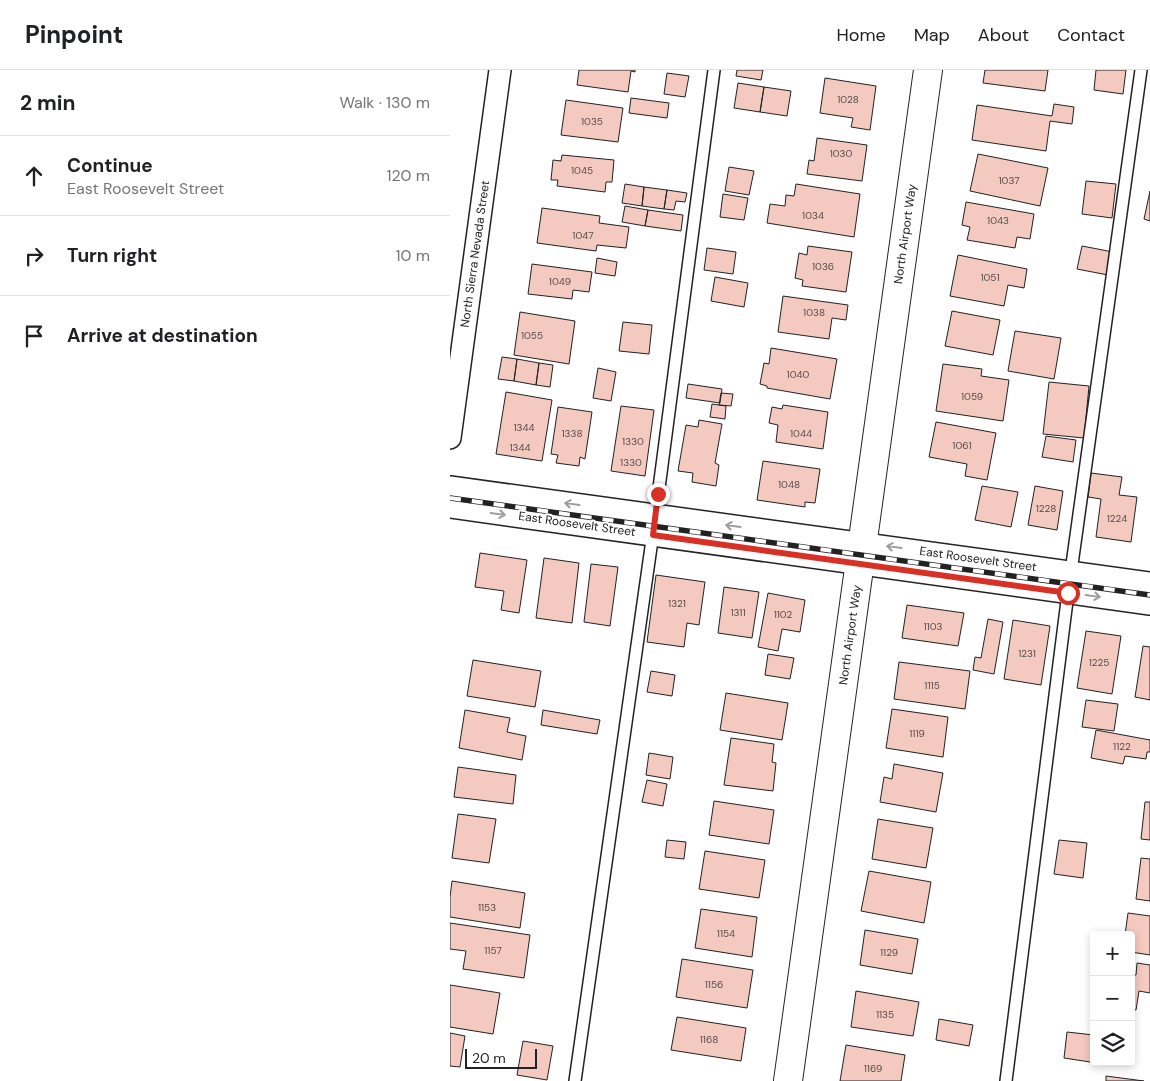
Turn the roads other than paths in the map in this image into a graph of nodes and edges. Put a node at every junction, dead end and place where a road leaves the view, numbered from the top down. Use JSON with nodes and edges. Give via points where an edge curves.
{"nodes":[{"id":1,"x":500,"y":70,"type":"edge"},
{"id":2,"x":714,"y":70,"type":"edge"},
{"id":3,"x":928,"y":70,"type":"edge"},
{"id":4,"x":1141,"y":70,"type":"edge"},
{"id":5,"x":450,"y":438,"type":"edge"},
{"id":6,"x":450,"y":487,"type":"edge"},
{"id":7,"x":450,"y":507,"type":"edge"},
{"id":8,"x":654,"y":525,"type":"junction"},
{"id":9,"x":861,"y":553,"type":"junction"},
{"id":10,"x":1072,"y":572,"type":"junction"},
{"id":11,"x":1150,"y":583,"type":"edge"},
{"id":12,"x":1068,"y":593,"type":"junction"},
{"id":13,"x":1150,"y":604,"type":"edge"},
{"id":14,"x":575,"y":1081,"type":"edge"},
{"id":15,"x":788,"y":1081,"type":"edge"},
{"id":16,"x":1006,"y":1081,"type":"edge"}],
"edges":[{"from":1,"to":5,"type":"street","name":"North Sierra Nevada Street"},
{"from":2,"to":8,"type":"lane"},
{"from":3,"to":9,"type":"main road","name":"North Airport Way"},
{"from":4,"to":10,"type":"lane"},
{"from":8,"to":6,"type":"street","name":"East Roosevelt Street","one_way":true},
{"from":7,"to":8,"type":"street","name":"East Roosevelt Street","one_way":true},
{"from":8,"to":9,"type":"street","name":"East Roosevelt Street"},
{"from":8,"to":14,"type":"lane"},
{"from":10,"to":9,"type":"street","name":"East Roosevelt Street","one_way":true},
{"from":9,"to":12,"type":"street","name":"East Roosevelt Street"},
{"from":9,"to":15,"type":"main road","name":"North Airport Way"},
{"from":10,"to":11,"type":"street","name":"East Roosevelt Street"},
{"from":10,"to":12,"type":"lane"},
{"from":12,"to":13,"type":"street","name":"East Roosevelt Street","one_way":true},
{"from":12,"to":16,"type":"lane"}]}
